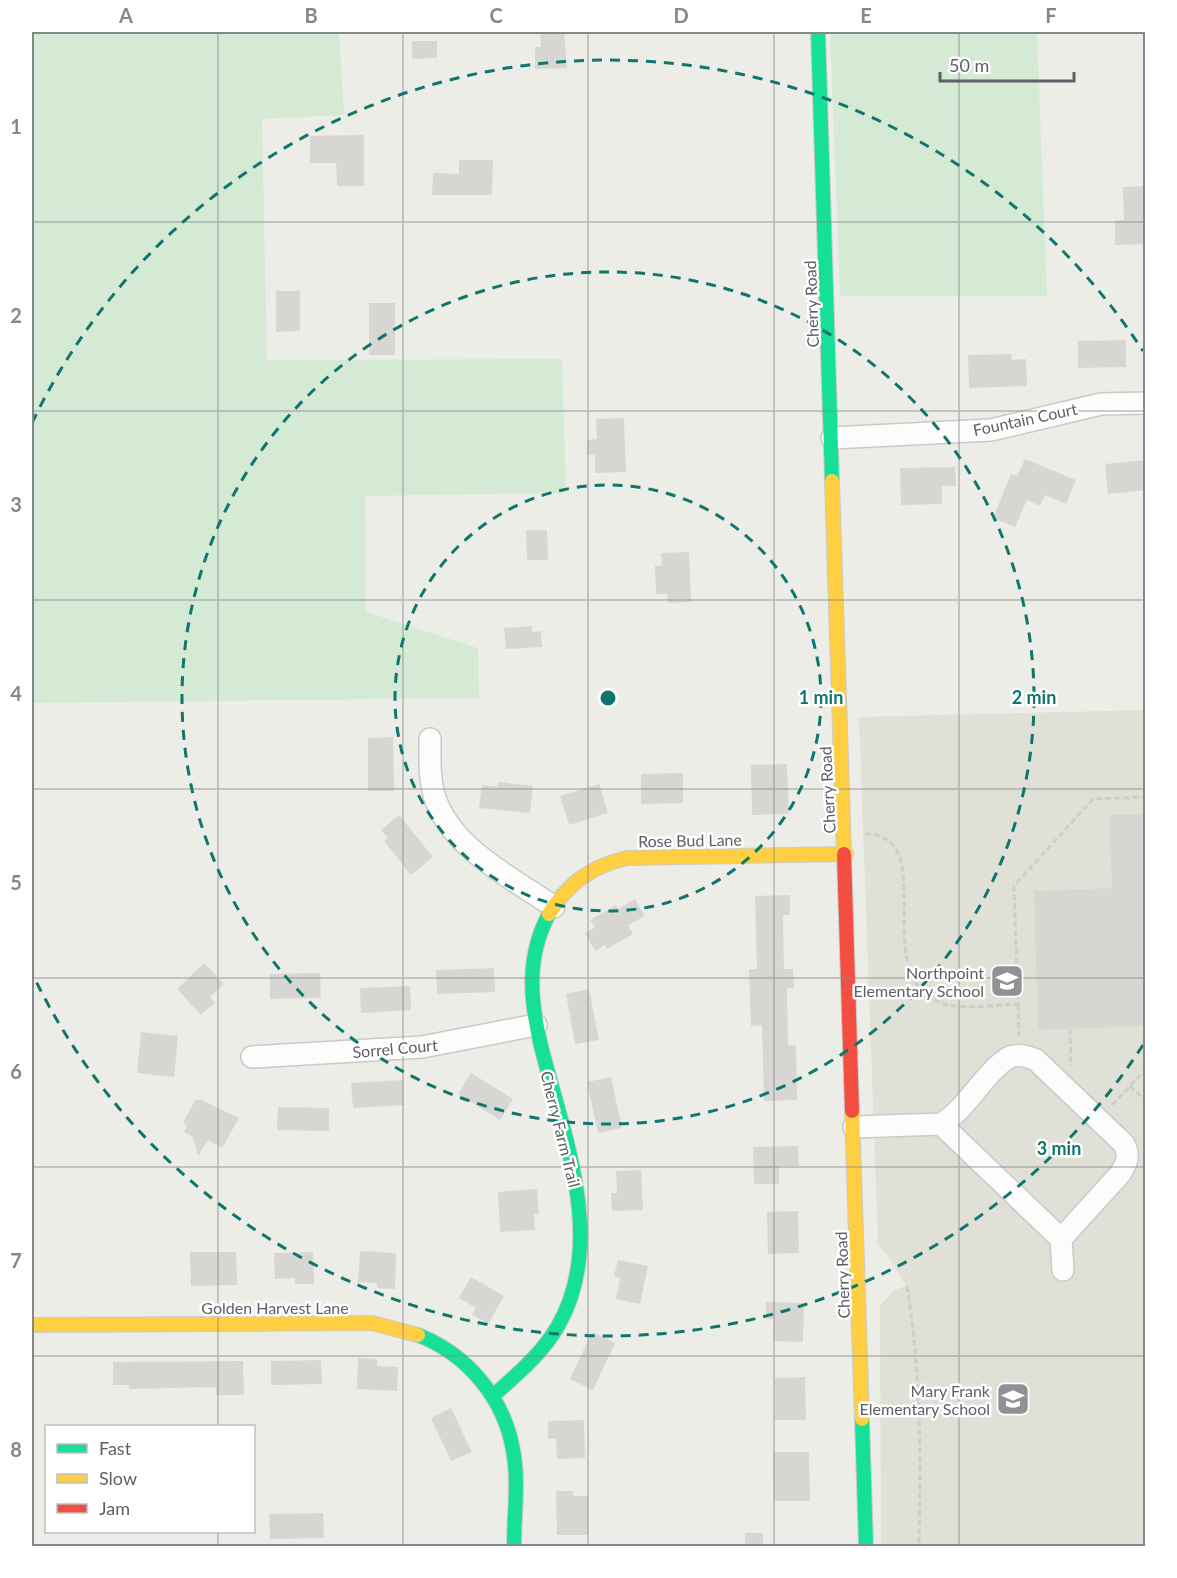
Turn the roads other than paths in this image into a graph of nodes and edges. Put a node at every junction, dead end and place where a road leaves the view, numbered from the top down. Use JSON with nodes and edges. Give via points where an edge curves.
{"nodes":[{"id":1,"x":818,"y":32,"type":"edge"},
{"id":2,"x":1146,"y":403,"type":"edge"},
{"id":3,"x":832,"y":438,"type":"junction"},
{"id":4,"x":430,"y":739,"type":"dead end"},
{"id":5,"x":846,"y":854,"type":"junction"},
{"id":6,"x":554,"y":907,"type":"junction"},
{"id":7,"x":536,"y":1025,"type":"junction"},
{"id":8,"x":252,"y":1057,"type":"dead end"},
{"id":9,"x":941,"y":1124,"type":"junction"},
{"id":10,"x":854,"y":1127,"type":"junction"},
{"id":11,"x":1061,"y":1239,"type":"junction"},
{"id":12,"x":1063,"y":1270,"type":"dead end"},
{"id":13,"x":32,"y":1326,"type":"edge"},
{"id":14,"x":493,"y":1396,"type":"junction"},
{"id":15,"x":514,"y":1546,"type":"edge"},
{"id":16,"x":866,"y":1546,"type":"edge"}],
"edges":[{"from":1,"to":3,"type":"street","name":"Cherry Road"},
{"from":2,"to":3,"type":"street","name":"Fountain Court","via":[[1101,404],[991,430]]},
{"from":3,"to":5,"type":"street","name":"Cherry Road"},
{"from":4,"to":6,"type":"street","via":[[434,795],[450,827],[483,858]]},
{"from":5,"to":6,"type":"street","name":"Rose Bud Lane","via":[[627,858],[586,872]]},
{"from":5,"to":10,"type":"street","name":"Cherry Road"},
{"from":6,"to":7,"type":"street","name":"Cherry Farm Trail","via":[[535,950],[531,974]]},
{"from":7,"to":8,"type":"street","name":"Sorrel Court","via":[[422,1047]]},
{"from":7,"to":14,"type":"street","name":"Cherry Farm Trail","via":[[581,1210],[580,1259],[576,1282],[558,1326],[530,1362]]},
{"from":9,"to":10,"type":"street"},
{"from":9,"to":11,"type":"street"},
{"from":9,"to":11,"type":"street","via":[[1005,1059],[1026,1055],[1036,1060],[1124,1144],[1127,1162],[1120,1174]]},
{"from":10,"to":16,"type":"street","name":"Cherry Road"},
{"from":11,"to":12,"type":"street"},
{"from":13,"to":14,"type":"street","name":"Golden Harvest Lane","via":[[372,1323],[409,1330],[450,1351],[476,1373]]},
{"from":14,"to":15,"type":"street","via":[[513,1450]]}]}
